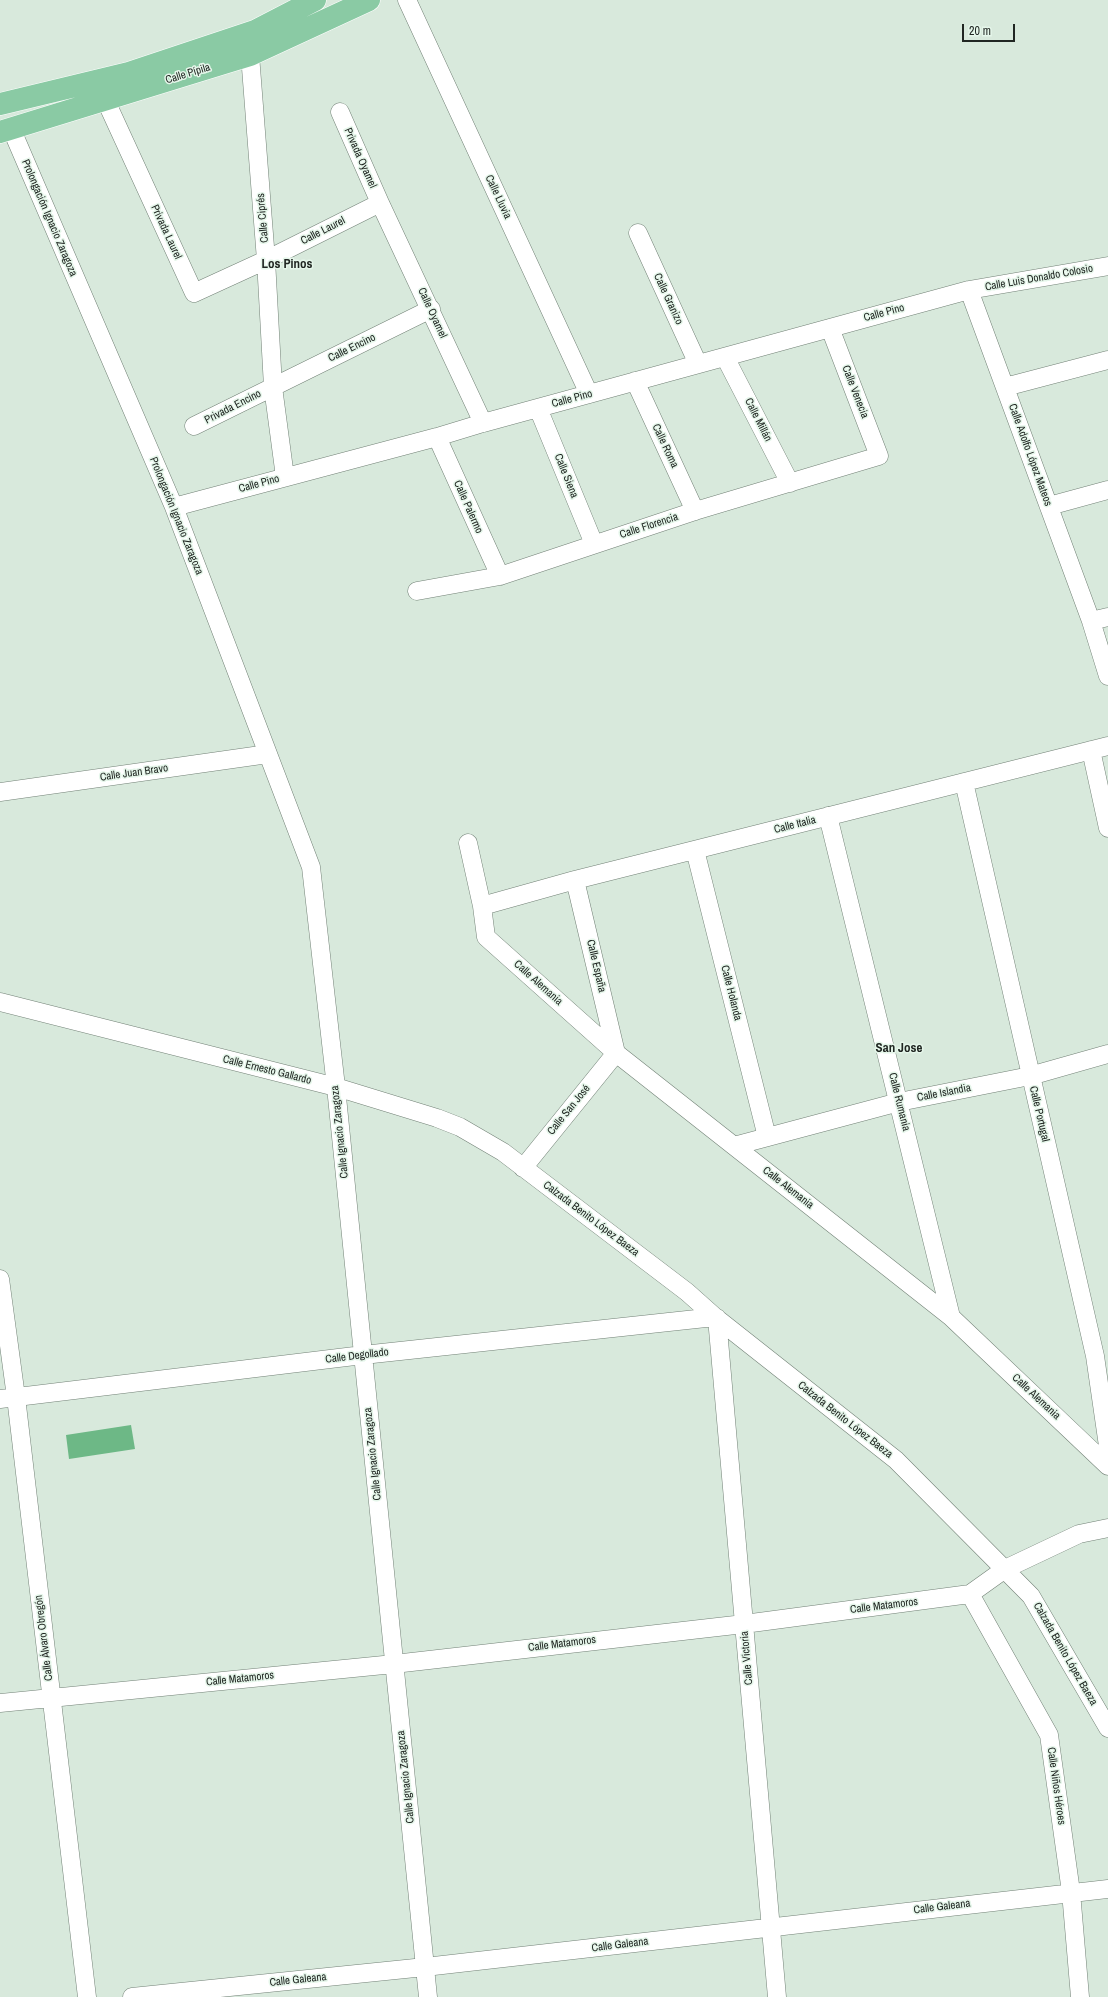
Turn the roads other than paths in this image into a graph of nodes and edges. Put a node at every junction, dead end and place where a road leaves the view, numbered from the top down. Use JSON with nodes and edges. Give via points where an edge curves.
{"nodes":[{"id":1,"x":315,"y":0,"type":"edge"},
{"id":2,"x":369,"y":0,"type":"edge"},
{"id":3,"x":407,"y":0,"type":"edge"},
{"id":4,"x":250,"y":55,"type":"junction"},
{"id":5,"x":105,"y":99,"type":"junction"},
{"id":6,"x":0,"y":104,"type":"edge"},
{"id":7,"x":340,"y":112,"type":"dead end"},
{"id":8,"x":5,"y":130,"type":"edge"},
{"id":9,"x":380,"y":203,"type":"junction"},
{"id":10,"x":638,"y":234,"type":"dead end"},
{"id":11,"x":266,"y":260,"type":"junction"},
{"id":12,"x":1108,"y":266,"type":"edge"},
{"id":13,"x":969,"y":290,"type":"junction"},
{"id":14,"x":431,"y":309,"type":"junction"},
{"id":15,"x":830,"y":328,"type":"junction"},
{"id":16,"x":725,"y":357,"type":"junction"},
{"id":17,"x":1108,"y":360,"type":"edge"},
{"id":18,"x":698,"y":364,"type":"junction"},
{"id":19,"x":635,"y":381,"type":"junction"},
{"id":20,"x":273,"y":387,"type":"junction"},
{"id":21,"x":1005,"y":387,"type":"junction"},
{"id":22,"x":589,"y":394,"type":"junction"},
{"id":23,"x":538,"y":408,"type":"junction"},
{"id":24,"x":483,"y":423,"type":"junction"},
{"id":25,"x":194,"y":426,"type":"dead end"},
{"id":26,"x":437,"y":437,"type":"junction"},
{"id":27,"x":879,"y":456,"type":"joint"},
{"id":28,"x":285,"y":477,"type":"junction"},
{"id":29,"x":790,"y":483,"type":"junction"},
{"id":30,"x":1108,"y":490,"type":"edge"},
{"id":31,"x":1049,"y":506,"type":"junction"},
{"id":32,"x":174,"y":507,"type":"junction"},
{"id":33,"x":695,"y":511,"type":"junction"},
{"id":34,"x":594,"y":544,"type":"junction"},
{"id":35,"x":500,"y":576,"type":"junction"},
{"id":36,"x":417,"y":591,"type":"dead end"},
{"id":37,"x":1108,"y":617,"type":"edge"},
{"id":38,"x":1091,"y":621,"type":"junction"},
{"id":39,"x":1108,"y":676,"type":"edge"},
{"id":40,"x":1108,"y":746,"type":"edge"},
{"id":41,"x":1090,"y":750,"type":"junction"},
{"id":42,"x":268,"y":754,"type":"junction"},
{"id":43,"x":964,"y":782,"type":"junction"},
{"id":44,"x":0,"y":792,"type":"edge"},
{"id":45,"x":828,"y":816,"type":"junction"},
{"id":46,"x":1108,"y":828,"type":"edge"},
{"id":47,"x":468,"y":844,"type":"dead end"},
{"id":48,"x":695,"y":850,"type":"junction"},
{"id":49,"x":575,"y":880,"type":"junction"},
{"id":50,"x":482,"y":906,"type":"junction"},
{"id":51,"x":316,"y":912,"type":"joint"},
{"id":52,"x":0,"y":1002,"type":"edge"},
{"id":53,"x":616,"y":1053,"type":"junction"},
{"id":54,"x":1108,"y":1054,"type":"edge"},
{"id":55,"x":1030,"y":1076,"type":"junction"},
{"id":56,"x":336,"y":1087,"type":"junction"},
{"id":57,"x":899,"y":1102,"type":"junction"},
{"id":58,"x":767,"y":1137,"type":"junction"},
{"id":59,"x":734,"y":1146,"type":"junction"},
{"id":60,"x":522,"y":1168,"type":"junction"},
{"id":61,"x":0,"y":1279,"type":"edge"},
{"id":62,"x":952,"y":1317,"type":"junction"},
{"id":63,"x":716,"y":1318,"type":"junction"},
{"id":64,"x":363,"y":1354,"type":"junction"},
{"id":65,"x":1102,"y":1354,"type":"edge"},
{"id":66,"x":8,"y":1398,"type":"edge"},
{"id":67,"x":1108,"y":1446,"type":"edge"},
{"id":68,"x":1108,"y":1466,"type":"edge"},
{"id":69,"x":1108,"y":1528,"type":"edge"},
{"id":70,"x":1005,"y":1569,"type":"junction"},
{"id":71,"x":970,"y":1594,"type":"junction"},
{"id":72,"x":744,"y":1624,"type":"junction"},
{"id":73,"x":394,"y":1664,"type":"junction"},
{"id":74,"x":51,"y":1698,"type":"junction"},
{"id":75,"x":0,"y":1703,"type":"edge"},
{"id":76,"x":1108,"y":1728,"type":"edge"},
{"id":77,"x":1108,"y":1889,"type":"edge"},
{"id":78,"x":1071,"y":1892,"type":"junction"},
{"id":79,"x":771,"y":1927,"type":"junction"},
{"id":80,"x":425,"y":1967,"type":"junction"},
{"id":81,"x":87,"y":1997,"type":"edge"},
{"id":82,"x":132,"y":1997,"type":"edge"},
{"id":83,"x":428,"y":1997,"type":"edge"},
{"id":84,"x":777,"y":1997,"type":"edge"},
{"id":85,"x":1080,"y":1997,"type":"edge"}],
"edges":[{"from":1,"to":6,"type":"main road","name":"Calle Pípila","via":[[254,31],[129,73]]},
{"from":2,"to":4,"type":"main road","name":"Calle Pípila"},
{"from":3,"to":22,"type":"street","name":"Calle Lluvia"},
{"from":4,"to":5,"type":"main road","name":"Calle Pípila"},
{"from":4,"to":11,"type":"street","name":"Calle Ciprés"},
{"from":5,"to":8,"type":"main road","name":"Calle Pípila"},
{"from":5,"to":11,"type":"street","name":"Privada Laurel","via":[[194,293]]},
{"from":7,"to":9,"type":"street","name":"Privada Oyamel"},
{"from":8,"to":32,"type":"street","name":"Prolongación Ignacio Zaragoza"},
{"from":9,"to":11,"type":"street","name":"Calle Laurel"},
{"from":9,"to":14,"type":"street","name":"Calle Oyamel"},
{"from":10,"to":18,"type":"street","name":"Calle Granizo"},
{"from":11,"to":20,"type":"street","name":"Calle Ciprés"},
{"from":12,"to":13,"type":"street","name":"Calle Luis Donaldo Colosio"},
{"from":13,"to":15,"type":"street","name":"Calle Pino"},
{"from":13,"to":21,"type":"street","name":"Calle Adolfo López Mateos"},
{"from":14,"to":20,"type":"street","name":"Calle Encino"},
{"from":14,"to":24,"type":"street","name":"Calle Oyamel"},
{"from":15,"to":16,"type":"street","name":"Calle Pino"},
{"from":15,"to":27,"type":"street","name":"Calle Venecia"},
{"from":16,"to":18,"type":"street","name":"Calle Pino"},
{"from":16,"to":29,"type":"street","name":"Calle Millán"},
{"from":17,"to":21,"type":"street"},
{"from":18,"to":19,"type":"street","name":"Calle Pino"},
{"from":19,"to":22,"type":"street","name":"Calle Pino"},
{"from":19,"to":33,"type":"street","name":"Calle Roma"},
{"from":20,"to":25,"type":"street","name":"Privada Encino"},
{"from":20,"to":28,"type":"street","name":"Calle Ciprés"},
{"from":21,"to":31,"type":"street","name":"Calle Adolfo López Mateos"},
{"from":22,"to":23,"type":"street","name":"Calle Pino"},
{"from":23,"to":24,"type":"street","name":"Calle Pino"},
{"from":23,"to":34,"type":"street","name":"Calle Siena"},
{"from":24,"to":26,"type":"street","name":"Calle Pino"},
{"from":26,"to":28,"type":"street","name":"Calle Pino"},
{"from":26,"to":35,"type":"street","name":"Calle Palermo"},
{"from":27,"to":29,"type":"street","name":"Calle Florencia"},
{"from":28,"to":32,"type":"street","name":"Calle Pino"},
{"from":29,"to":33,"type":"street","name":"Calle Florencia"},
{"from":30,"to":31,"type":"street"},
{"from":31,"to":38,"type":"street","name":"Calle Adolfo López Mateos"},
{"from":32,"to":42,"type":"street","name":"Prolongación Ignacio Zaragoza"},
{"from":33,"to":34,"type":"street","name":"Calle Florencia"},
{"from":34,"to":35,"type":"street","name":"Calle Florencia"},
{"from":35,"to":36,"type":"street","name":"Calle Florencia"},
{"from":37,"to":38,"type":"street"},
{"from":38,"to":39,"type":"street","name":"Calle Adolfo López Mateos"},
{"from":40,"to":41,"type":"street","name":"Calle Italia"},
{"from":41,"to":43,"type":"street","name":"Calle Italia"},
{"from":41,"to":46,"type":"street"},
{"from":42,"to":44,"type":"street","name":"Calle Juan Bravo"},
{"from":42,"to":51,"type":"street","name":"Prolongación Ignacio Zaragoza","via":[[311,867]]},
{"from":43,"to":45,"type":"street","name":"Calle Italia"},
{"from":43,"to":55,"type":"street","name":"Calle Portugal"},
{"from":45,"to":48,"type":"street","name":"Calle Italia"},
{"from":45,"to":57,"type":"street","name":"Calle Rumania"},
{"from":47,"to":50,"type":"street","name":"Calle Alemania"},
{"from":48,"to":49,"type":"street","name":"Calle Italia"},
{"from":48,"to":58,"type":"street","name":"Calle Holanda"},
{"from":49,"to":50,"type":"street","name":"Calle Italia"},
{"from":49,"to":53,"type":"street","name":"Calle España"},
{"from":50,"to":53,"type":"street","name":"Calle Alemania","via":[[486,937]]},
{"from":51,"to":56,"type":"street","name":"Calle Ignacio Zaragoza"},
{"from":52,"to":56,"type":"street","name":"Calle Ernesto Gallardo"},
{"from":53,"to":59,"type":"street","name":"Calle Alemania"},
{"from":53,"to":60,"type":"street","name":"Calle San José"},
{"from":54,"to":55,"type":"street","name":"Calle Islandia"},
{"from":55,"to":57,"type":"street","name":"Calle Islandia"},
{"from":55,"to":65,"type":"street","name":"Calle Portugal"},
{"from":56,"to":60,"type":"street","name":"Calle Ernesto Gallardo","via":[[460,1127],[503,1152]]},
{"from":56,"to":64,"type":"street","name":"Calle Ignacio Zaragoza"},
{"from":57,"to":58,"type":"street","name":"Calle Islandia"},
{"from":57,"to":62,"type":"street","name":"Calle Rumania"},
{"from":58,"to":59,"type":"street","name":"Calle Islandia"},
{"from":59,"to":62,"type":"street","name":"Calle Alemania"},
{"from":60,"to":63,"type":"street","name":"Calzada Benito López Baeza","via":[[687,1292]]},
{"from":61,"to":66,"type":"street","name":"Calle Álvaro Obregón"},
{"from":62,"to":68,"type":"street","name":"Calle Alemania"},
{"from":63,"to":64,"type":"street","name":"Calle Degollado"},
{"from":63,"to":70,"type":"street","name":"Calzada Benito López Baeza","via":[[896,1460]]},
{"from":63,"to":72,"type":"street","name":"Calle Victoria"},
{"from":64,"to":66,"type":"street","name":"Calle Degollado"},
{"from":64,"to":73,"type":"street","name":"Calle Ignacio Zaragoza"},
{"from":65,"to":67,"type":"street","name":"Calle Portugal"},
{"from":66,"to":74,"type":"street","name":"Calle Álvaro Obregón"},
{"from":69,"to":70,"type":"street","name":"Calle Matamoros","via":[[1079,1534]]},
{"from":70,"to":71,"type":"street","name":"Calle Matamoros"},
{"from":70,"to":76,"type":"street","name":"Calzada Benito López Baeza","via":[[1031,1596]]},
{"from":71,"to":72,"type":"street","name":"Calle Matamoros"},
{"from":71,"to":78,"type":"street","name":"Calle Niños Héroes","via":[[1049,1735]]},
{"from":72,"to":73,"type":"street","name":"Calle Matamoros"},
{"from":72,"to":79,"type":"street","name":"Calle Victoria"},
{"from":73,"to":74,"type":"street","name":"Calle Matamoros"},
{"from":73,"to":80,"type":"street","name":"Calle Ignacio Zaragoza"},
{"from":74,"to":75,"type":"street","name":"Calle Matamoros"},
{"from":74,"to":81,"type":"street","name":"Calle Álvaro Obregón"},
{"from":77,"to":78,"type":"street","name":"Calle Galeana"},
{"from":78,"to":79,"type":"street","name":"Calle Galeana"},
{"from":78,"to":85,"type":"street","name":"Calle Niños Héroes"},
{"from":79,"to":80,"type":"street","name":"Calle Galeana"},
{"from":79,"to":84,"type":"street","name":"Calle Victoria"},
{"from":80,"to":82,"type":"street","name":"Calle Galeana"},
{"from":80,"to":83,"type":"street","name":"Calle Ignacio Zaragoza"}]}
